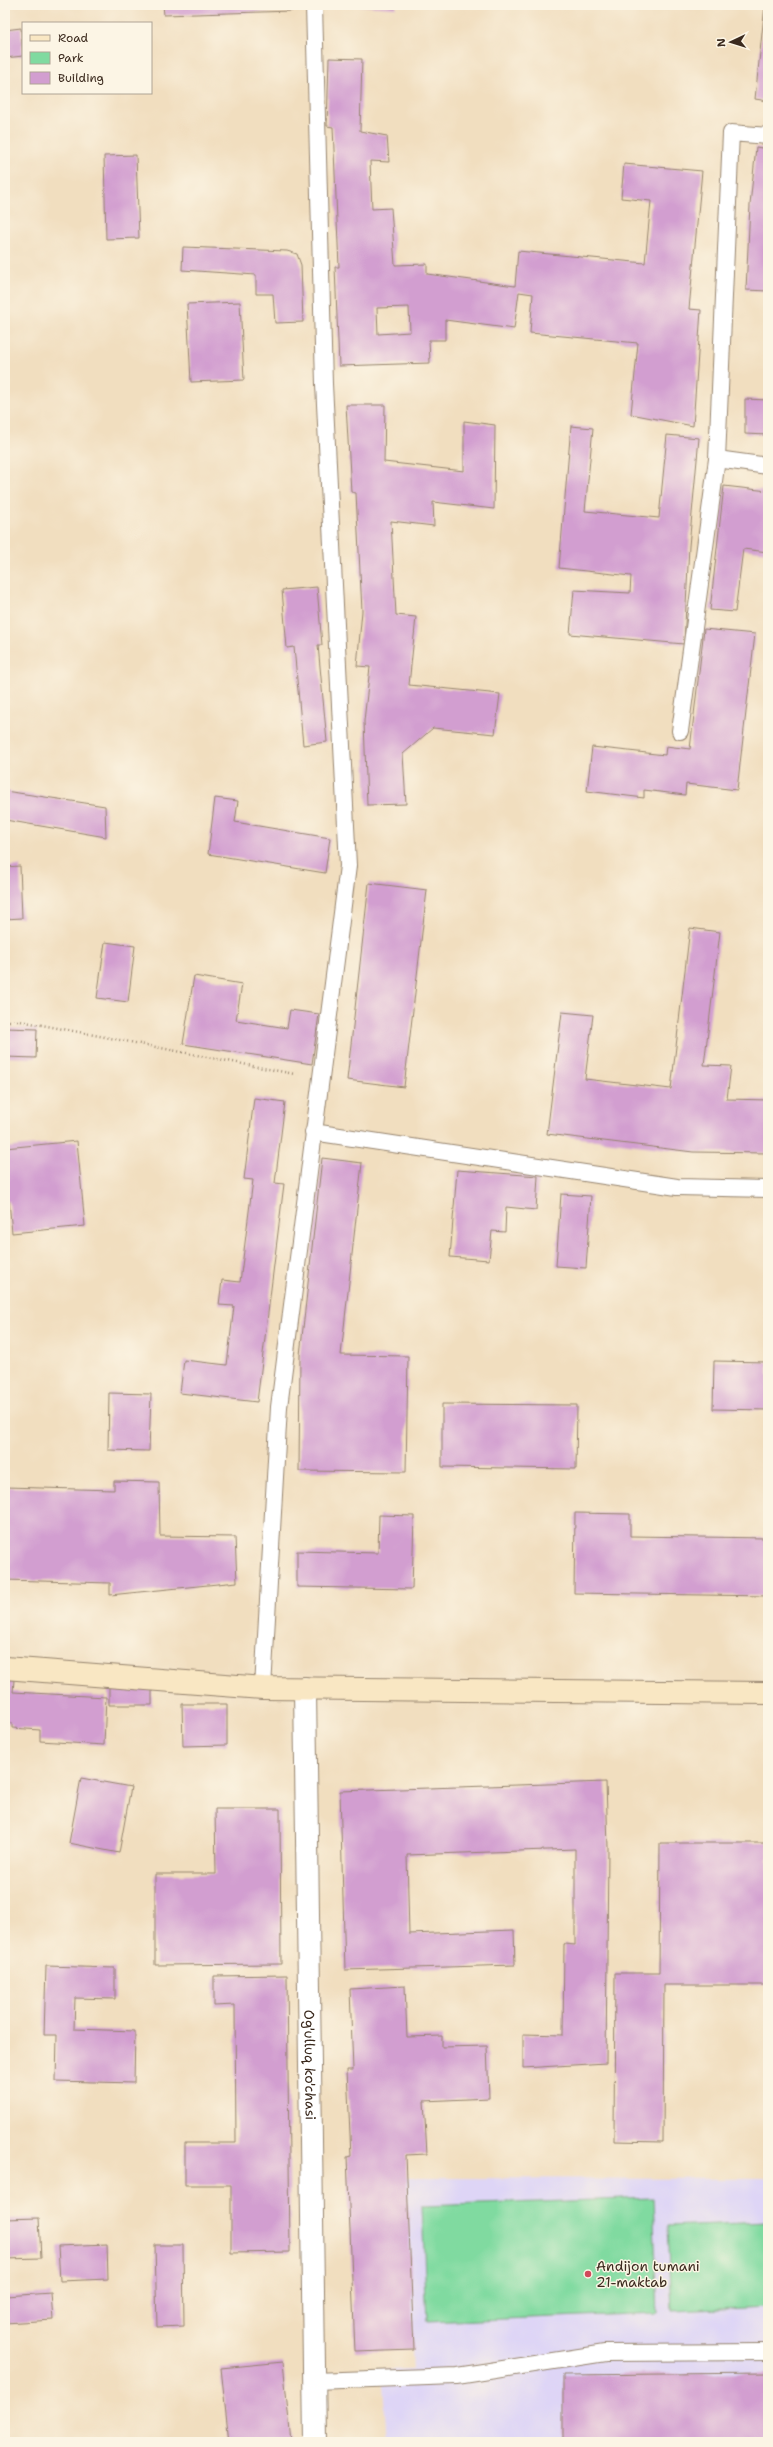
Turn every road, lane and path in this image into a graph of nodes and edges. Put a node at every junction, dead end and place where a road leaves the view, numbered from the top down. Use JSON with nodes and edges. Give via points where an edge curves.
{"nodes":[{"id":1,"x":314,"y":5,"type":"edge"},
{"id":2,"x":768,"y":136,"type":"edge"},
{"id":3,"x":717,"y":459,"type":"junction"},
{"id":4,"x":768,"y":466,"type":"edge"},
{"id":5,"x":680,"y":731,"type":"dead end"},
{"id":6,"x":5,"y":1021,"type":"edge"},
{"id":7,"x":320,"y":1082,"type":"junction"},
{"id":8,"x":313,"y":1132,"type":"junction"},
{"id":9,"x":768,"y":1189,"type":"edge"},
{"id":10,"x":5,"y":1668,"type":"edge"},
{"id":11,"x":263,"y":1688,"type":"junction"},
{"id":12,"x":305,"y":1688,"type":"junction"},
{"id":13,"x":768,"y":1692,"type":"edge"},
{"id":14,"x":768,"y":2352,"type":"edge"},
{"id":15,"x":314,"y":2381,"type":"junction"},
{"id":16,"x":314,"y":2442,"type":"edge"}],
"edges":[{"from":1,"to":7,"type":"lane","via":[[324,384],[348,866]]},
{"from":2,"to":3,"type":"lane","via":[[731,133]]},
{"from":3,"to":4,"type":"lane"},
{"from":3,"to":5,"type":"lane"},
{"from":6,"to":7,"type":"path","via":[[20,1021],[278,1069]]},
{"from":7,"to":8,"type":"lane"},
{"from":8,"to":9,"type":"lane","via":[[678,1187]]},
{"from":8,"to":11,"type":"lane","via":[[279,1407]]},
{"from":10,"to":11,"type":"main road"},
{"from":11,"to":12,"type":"main road"},
{"from":12,"to":13,"type":"main road"},
{"from":12,"to":15,"type":"street","name":"Og'ulluq ko'chasi"},
{"from":14,"to":15,"type":"lane","via":[[605,2353],[457,2376]]},
{"from":15,"to":16,"type":"street","name":"Og'ulluq ko'chasi"}]}
